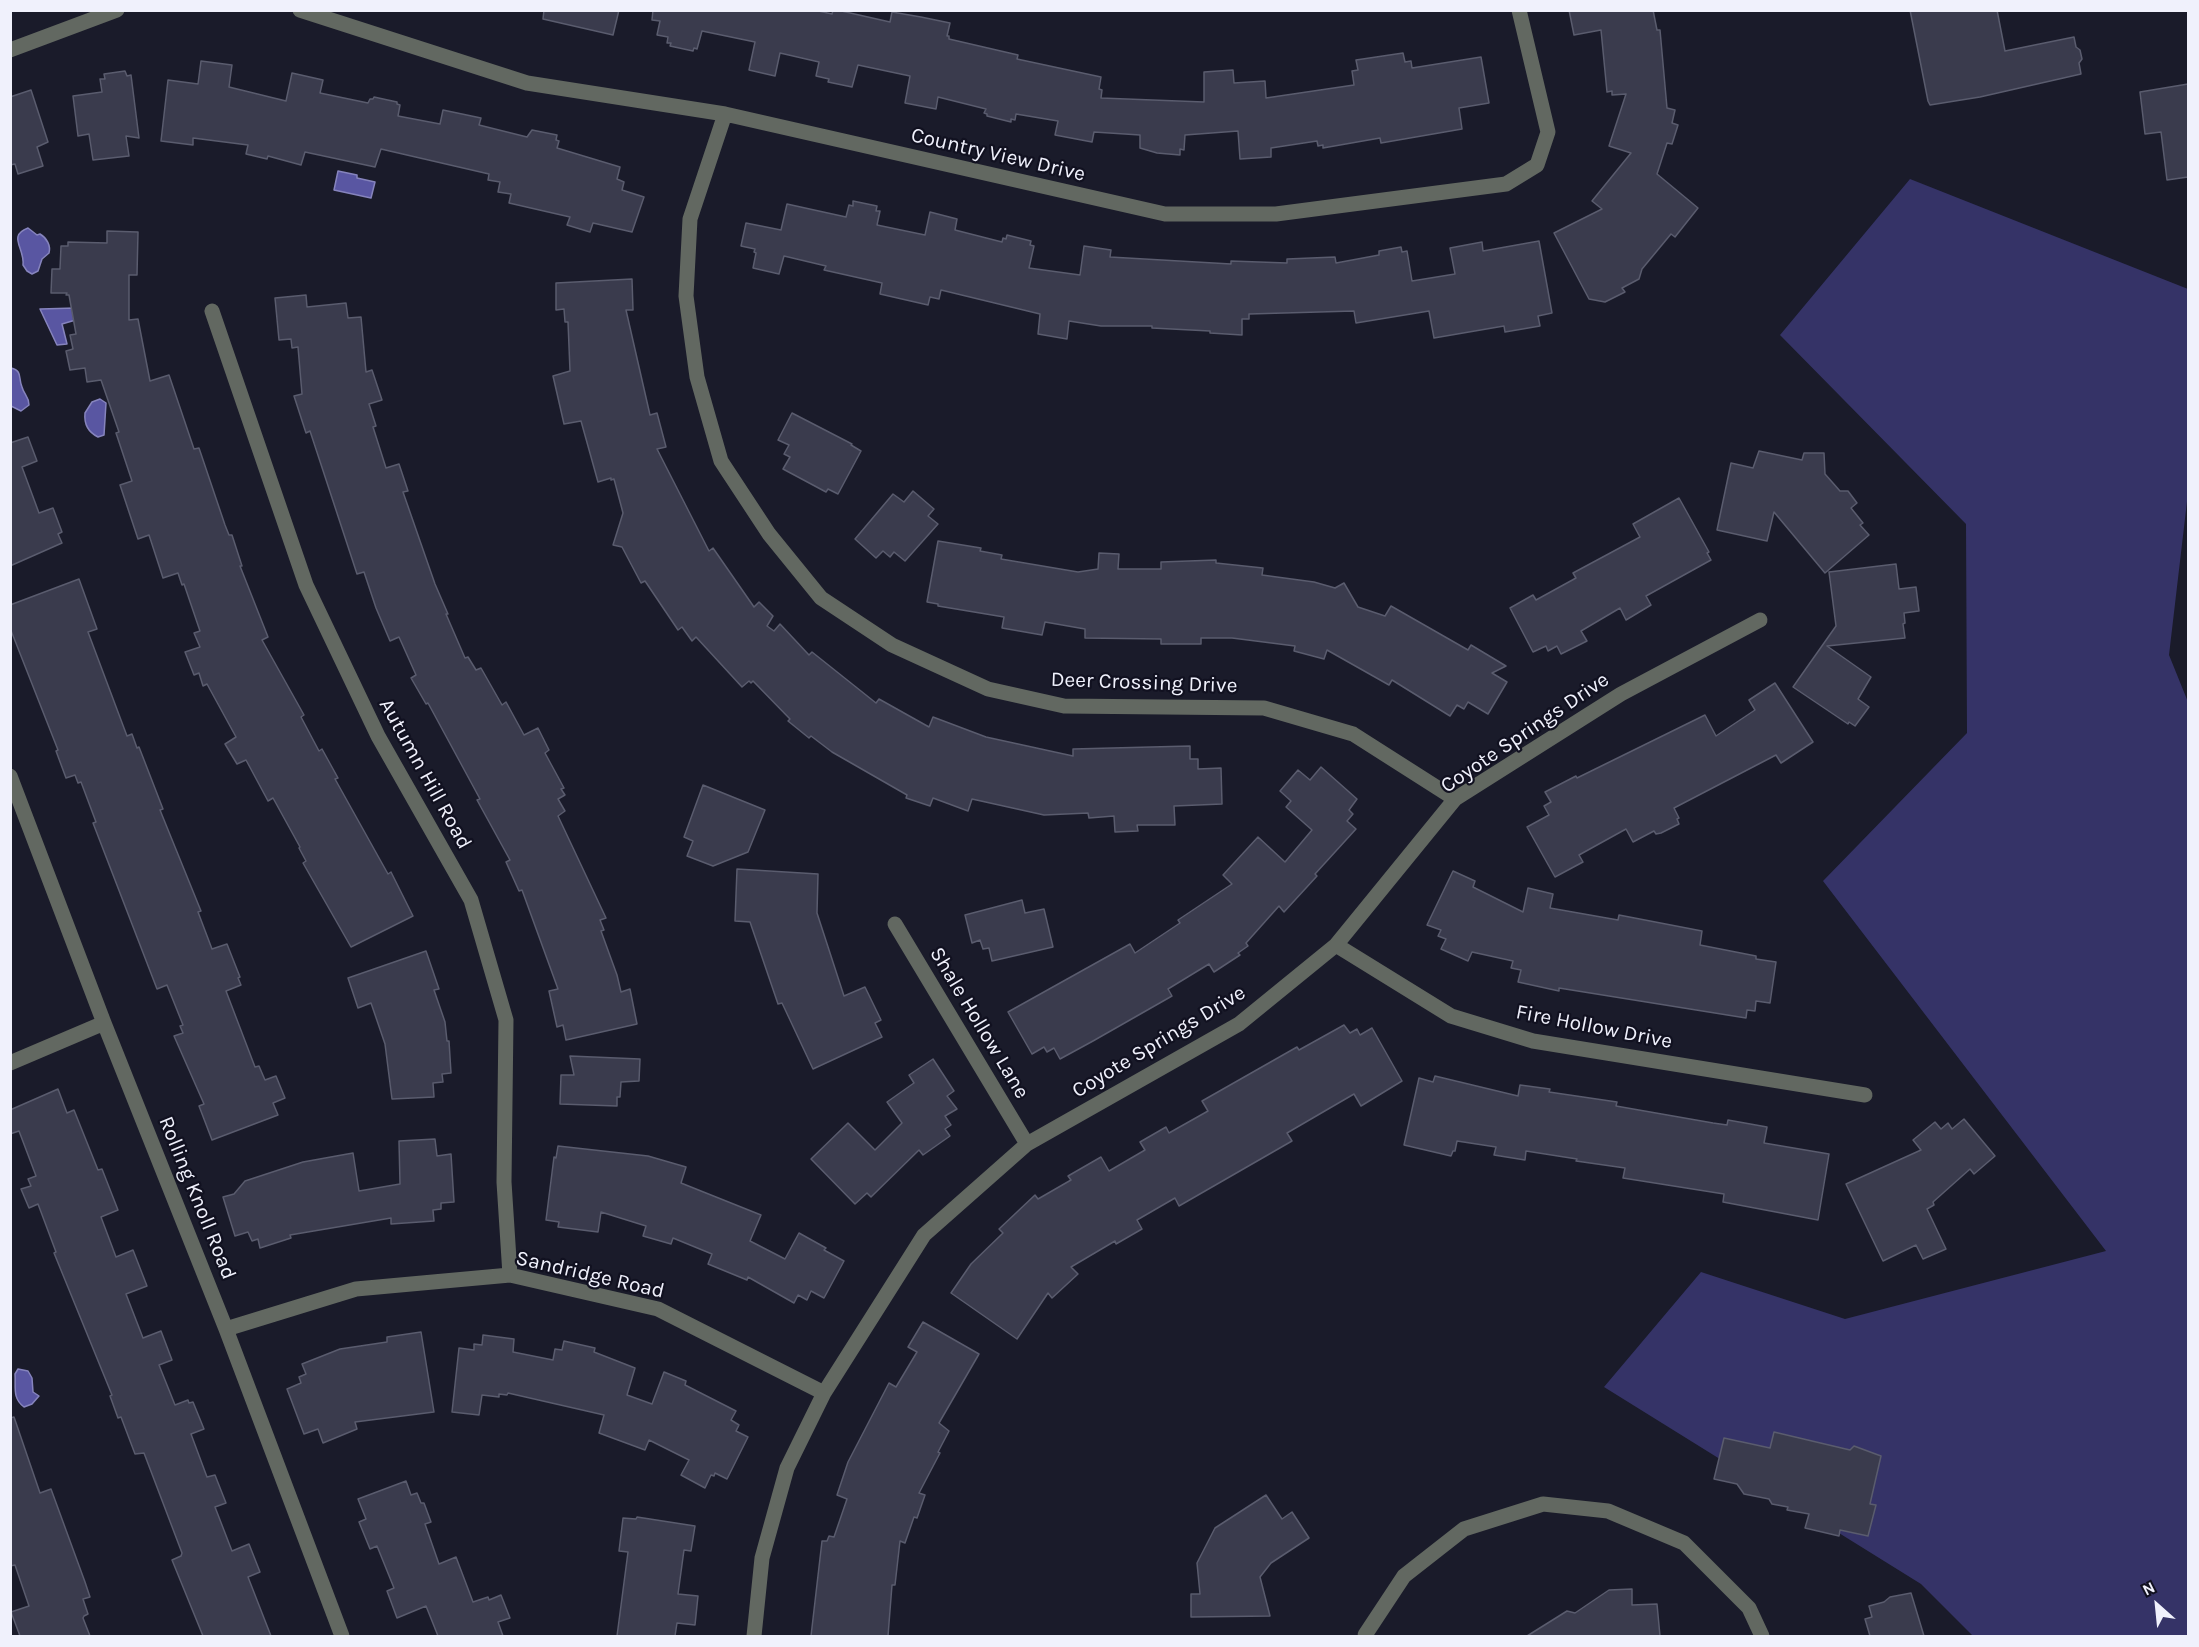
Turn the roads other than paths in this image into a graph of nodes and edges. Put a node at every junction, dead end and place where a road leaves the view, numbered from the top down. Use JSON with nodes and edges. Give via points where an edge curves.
{"nodes":[{"id":1,"x":117,"y":10,"type":"edge"},
{"id":2,"x":300,"y":10,"type":"edge"},
{"id":3,"x":1519,"y":10,"type":"edge"},
{"id":4,"x":10,"y":50,"type":"edge"},
{"id":5,"x":725,"y":114,"type":"junction"},
{"id":6,"x":212,"y":311,"type":"dead end"},
{"id":7,"x":1760,"y":620,"type":"dead end"},
{"id":8,"x":10,"y":776,"type":"edge"},
{"id":9,"x":1455,"y":799,"type":"junction"},
{"id":10,"x":895,"y":924,"type":"dead end"},
{"id":11,"x":1336,"y":945,"type":"junction"},
{"id":12,"x":104,"y":1023,"type":"junction"},
{"id":13,"x":10,"y":1063,"type":"edge"},
{"id":14,"x":1865,"y":1095,"type":"dead end"},
{"id":15,"x":1027,"y":1144,"type":"junction"},
{"id":16,"x":510,"y":1275,"type":"junction"},
{"id":17,"x":226,"y":1329,"type":"junction"},
{"id":18,"x":824,"y":1393,"type":"junction"},
{"id":19,"x":1365,"y":1635,"type":"edge"},
{"id":20,"x":342,"y":1636,"type":"edge"},
{"id":21,"x":754,"y":1636,"type":"edge"},
{"id":22,"x":1762,"y":1636,"type":"edge"}],
"edges":[{"from":1,"to":4,"type":"street"},
{"from":2,"to":5,"type":"street","name":"Country View Drive","via":[[527,83]]},
{"from":3,"to":5,"type":"street","name":"Country View Drive","via":[[1548,132],[1537,165],[1506,184],[1354,204],[1276,214],[1165,214]]},
{"from":5,"to":9,"type":"street","name":"Deer Crossing Drive","via":[[690,219],[686,296],[697,377],[721,461],[769,534],[821,598],[892,645],[988,689],[1064,706],[1264,708],[1353,734]]},
{"from":6,"to":16,"type":"street","name":"Autumn Hill Road","via":[[306,585],[378,736],[471,900],[506,1020],[504,1182]]},
{"from":7,"to":9,"type":"street","name":"Coyote Springs Drive","via":[[1620,694]]},
{"from":8,"to":12,"type":"street","name":"Rolling Knoll Road"},
{"from":9,"to":11,"type":"street","name":"Coyote Springs Drive"},
{"from":10,"to":15,"type":"street","name":"Shale Hollow Lane"},
{"from":11,"to":14,"type":"street","name":"Fire Hollow Drive","via":[[1451,1016],[1533,1041]]},
{"from":11,"to":15,"type":"street","name":"Coyote Springs Drive","via":[[1239,1024]]},
{"from":12,"to":13,"type":"street"},
{"from":12,"to":17,"type":"street","name":"Rolling Knoll Road"},
{"from":15,"to":18,"type":"street","name":"Coyote Springs Drive","via":[[924,1235]]},
{"from":16,"to":17,"type":"street","name":"Sandridge Road","via":[[356,1289]]},
{"from":16,"to":18,"type":"street","name":"Sandridge Road","via":[[658,1309]]},
{"from":17,"to":20,"type":"street","name":"Rolling Knoll Road"},
{"from":18,"to":21,"type":"street","name":"Coyote Springs Drive","via":[[787,1468],[762,1558]]},
{"from":19,"to":22,"type":"street","via":[[1404,1576],[1464,1529],[1543,1504],[1608,1511],[1684,1543],[1749,1608]]}]}
